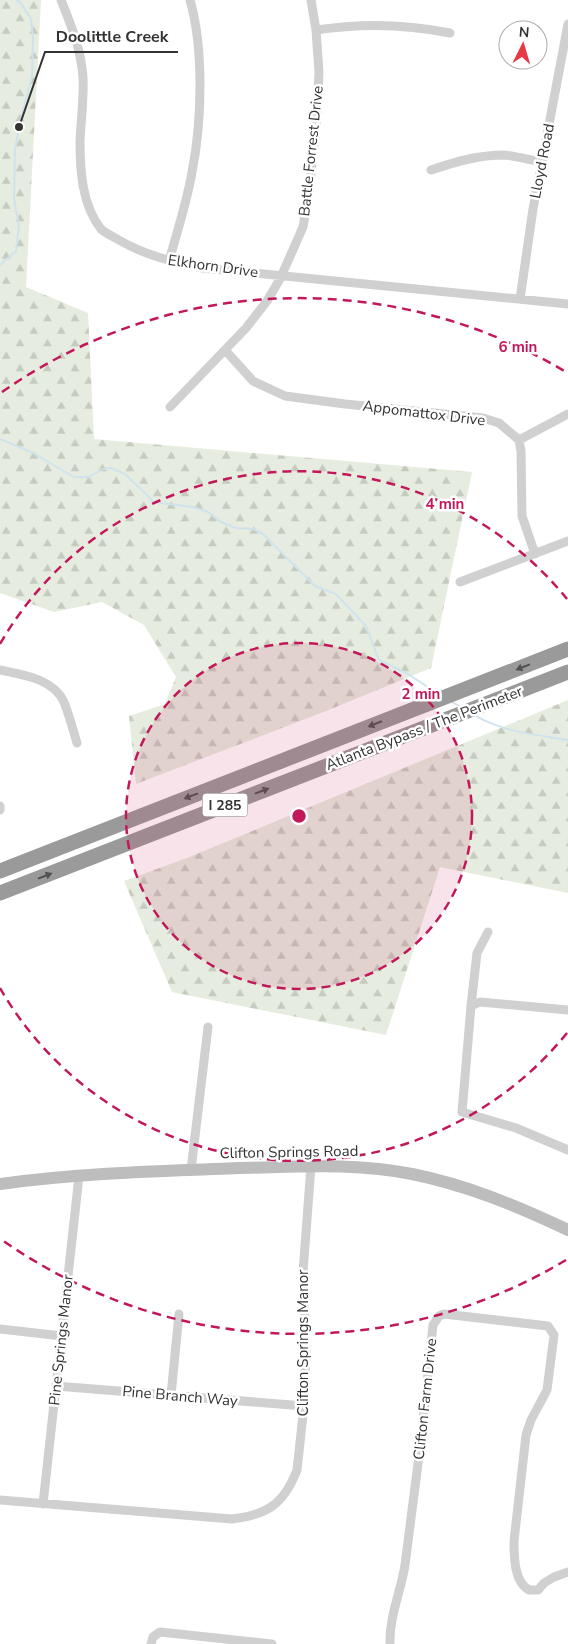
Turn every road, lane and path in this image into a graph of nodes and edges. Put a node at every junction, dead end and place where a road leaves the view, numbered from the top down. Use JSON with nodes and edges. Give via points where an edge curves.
{"nodes":[{"id":1,"x":61,"y":0,"type":"edge"},
{"id":2,"x":190,"y":0,"type":"edge"},
{"id":3,"x":310,"y":0,"type":"edge"},
{"id":4,"x":568,"y":24,"type":"edge"},
{"id":5,"x":316,"y":30,"type":"junction"},
{"id":6,"x":450,"y":33,"type":"dead end"},
{"id":7,"x":542,"y":162,"type":"junction"},
{"id":8,"x":431,"y":170,"type":"dead end"},
{"id":9,"x":169,"y":261,"type":"junction"},
{"id":10,"x":281,"y":276,"type":"junction"},
{"id":11,"x":520,"y":299,"type":"junction"},
{"id":12,"x":568,"y":304,"type":"edge"},
{"id":13,"x":225,"y":350,"type":"junction"},
{"id":14,"x":170,"y":407,"type":"dead end"},
{"id":15,"x":568,"y":414,"type":"edge"},
{"id":16,"x":519,"y":440,"type":"junction"},
{"id":17,"x":568,"y":541,"type":"edge"},
{"id":18,"x":535,"y":554,"type":"junction"},
{"id":19,"x":460,"y":582,"type":"dead end"},
{"id":20,"x":568,"y":649,"type":"edge"},
{"id":21,"x":0,"y":670,"type":"edge"},
{"id":22,"x":568,"y":672,"type":"edge"},
{"id":23,"x":77,"y":743,"type":"dead end"},
{"id":24,"x":0,"y":806,"type":"edge"},
{"id":25,"x":0,"y":810,"type":"edge"},
{"id":26,"x":0,"y":871,"type":"edge"},
{"id":27,"x":0,"y":893,"type":"edge"},
{"id":28,"x":488,"y":932,"type":"dead end"},
{"id":29,"x":471,"y":1006,"type":"junction"},
{"id":30,"x":568,"y":1010,"type":"edge"},
{"id":31,"x":208,"y":1026,"type":"dead end"},
{"id":32,"x":568,"y":1150,"type":"edge"},
{"id":33,"x":311,"y":1166,"type":"junction"},
{"id":34,"x":191,"y":1170,"type":"junction"},
{"id":35,"x":79,"y":1176,"type":"junction"},
{"id":36,"x":0,"y":1184,"type":"edge"},
{"id":37,"x":568,"y":1230,"type":"edge"},
{"id":38,"x":179,"y":1314,"type":"dead end"},
{"id":39,"x":0,"y":1328,"type":"edge"},
{"id":40,"x":62,"y":1336,"type":"junction"},
{"id":41,"x":56,"y":1386,"type":"junction"},
{"id":42,"x":170,"y":1395,"type":"junction"},
{"id":43,"x":304,"y":1406,"type":"junction"},
{"id":44,"x":0,"y":1500,"type":"edge"},
{"id":45,"x":43,"y":1504,"type":"junction"},
{"id":46,"x":568,"y":1572,"type":"edge"},
{"id":47,"x":151,"y":1644,"type":"edge"},
{"id":48,"x":272,"y":1644,"type":"edge"},
{"id":49,"x":390,"y":1644,"type":"edge"}],
"edges":[{"from":1,"to":9,"type":"street","name":"Elkhorn Drive","via":[[81,58],[80,167],[92,213],[102,230],[129,246]]},
{"from":2,"to":9,"type":"street","via":[[200,60],[199,116],[192,172]]},
{"from":3,"to":5,"type":"street","name":"Battle Forrest Drive"},
{"from":4,"to":7,"type":"street","name":"Lloyd Road"},
{"from":5,"to":6,"type":"street","via":[[401,25]]},
{"from":5,"to":10,"type":"street","name":"Battle Forrest Drive","via":[[319,72],[309,192],[303,227]]},
{"from":7,"to":8,"type":"street","via":[[505,155],[483,156]]},
{"from":7,"to":11,"type":"street","name":"Lloyd Road"},
{"from":9,"to":10,"type":"street","name":"Elkhorn Drive"},
{"from":10,"to":11,"type":"street","name":"Elkhorn Drive"},
{"from":10,"to":13,"type":"street","name":"Battle Forrest Drive","via":[[267,301]]},
{"from":11,"to":12,"type":"street","name":"Elkhorn Drive"},
{"from":13,"to":14,"type":"street","name":"Battle Forrest Drive"},
{"from":13,"to":16,"type":"street","name":"Appomattox Drive","via":[[253,381],[285,396],[483,418],[499,423]]},
{"from":15,"to":16,"type":"street"},
{"from":16,"to":18,"type":"street","via":[[522,516]]},
{"from":17,"to":18,"type":"street"},
{"from":18,"to":19,"type":"street"},
{"from":20,"to":26,"type":"highway","name":"Atlanta Bypass / The Perimeter","number":"I 285","one_way":true},
{"from":21,"to":23,"type":"street","via":[[47,683],[63,700]]},
{"from":27,"to":22,"type":"highway","name":"Atlanta Bypass / The Perimeter","number":"I 285","one_way":true},
{"from":24,"to":25,"type":"street"},
{"from":28,"to":29,"type":"street","via":[[477,953]]},
{"from":29,"to":30,"type":"street","via":[[480,1002]]},
{"from":29,"to":32,"type":"street","via":[[462,1112],[516,1128]]},
{"from":31,"to":34,"type":"street"},
{"from":33,"to":34,"type":"street","name":"Clifton Springs Road"},
{"from":33,"to":37,"type":"street","name":"Clifton Springs Road","via":[[357,1166],[462,1186]]},
{"from":33,"to":43,"type":"street","name":"Clifton Springs Manor","via":[[303,1272]]},
{"from":34,"to":35,"type":"street","name":"Clifton Springs Road"},
{"from":35,"to":36,"type":"street","name":"Clifton Springs Road"},
{"from":35,"to":40,"type":"street","name":"Pine Springs Manor"},
{"from":38,"to":42,"type":"street"},
{"from":39,"to":40,"type":"street"},
{"from":40,"to":41,"type":"street","name":"Pine Springs Manor"},
{"from":41,"to":42,"type":"street","name":"Pine Branch Way"},
{"from":41,"to":45,"type":"street","name":"Pine Springs Manor"},
{"from":42,"to":43,"type":"street","name":"Pine Branch Way"},
{"from":43,"to":45,"type":"street","name":"Clifton Springs Manor","via":[[293,1480],[281,1499],[262,1514],[232,1519]]},
{"from":44,"to":45,"type":"street","name":"Clifton Springs Manor"},
{"from":46,"to":49,"type":"street","name":"Clifton Farm Drive","via":[[554,1577],[538,1590],[529,1590],[522,1584],[514,1554],[526,1435],[548,1390],[552,1330],[548,1326],[444,1314],[433,1325],[405,1565],[390,1622]]},
{"from":47,"to":48,"type":"street","via":[[156,1633],[164,1632]]}]}
